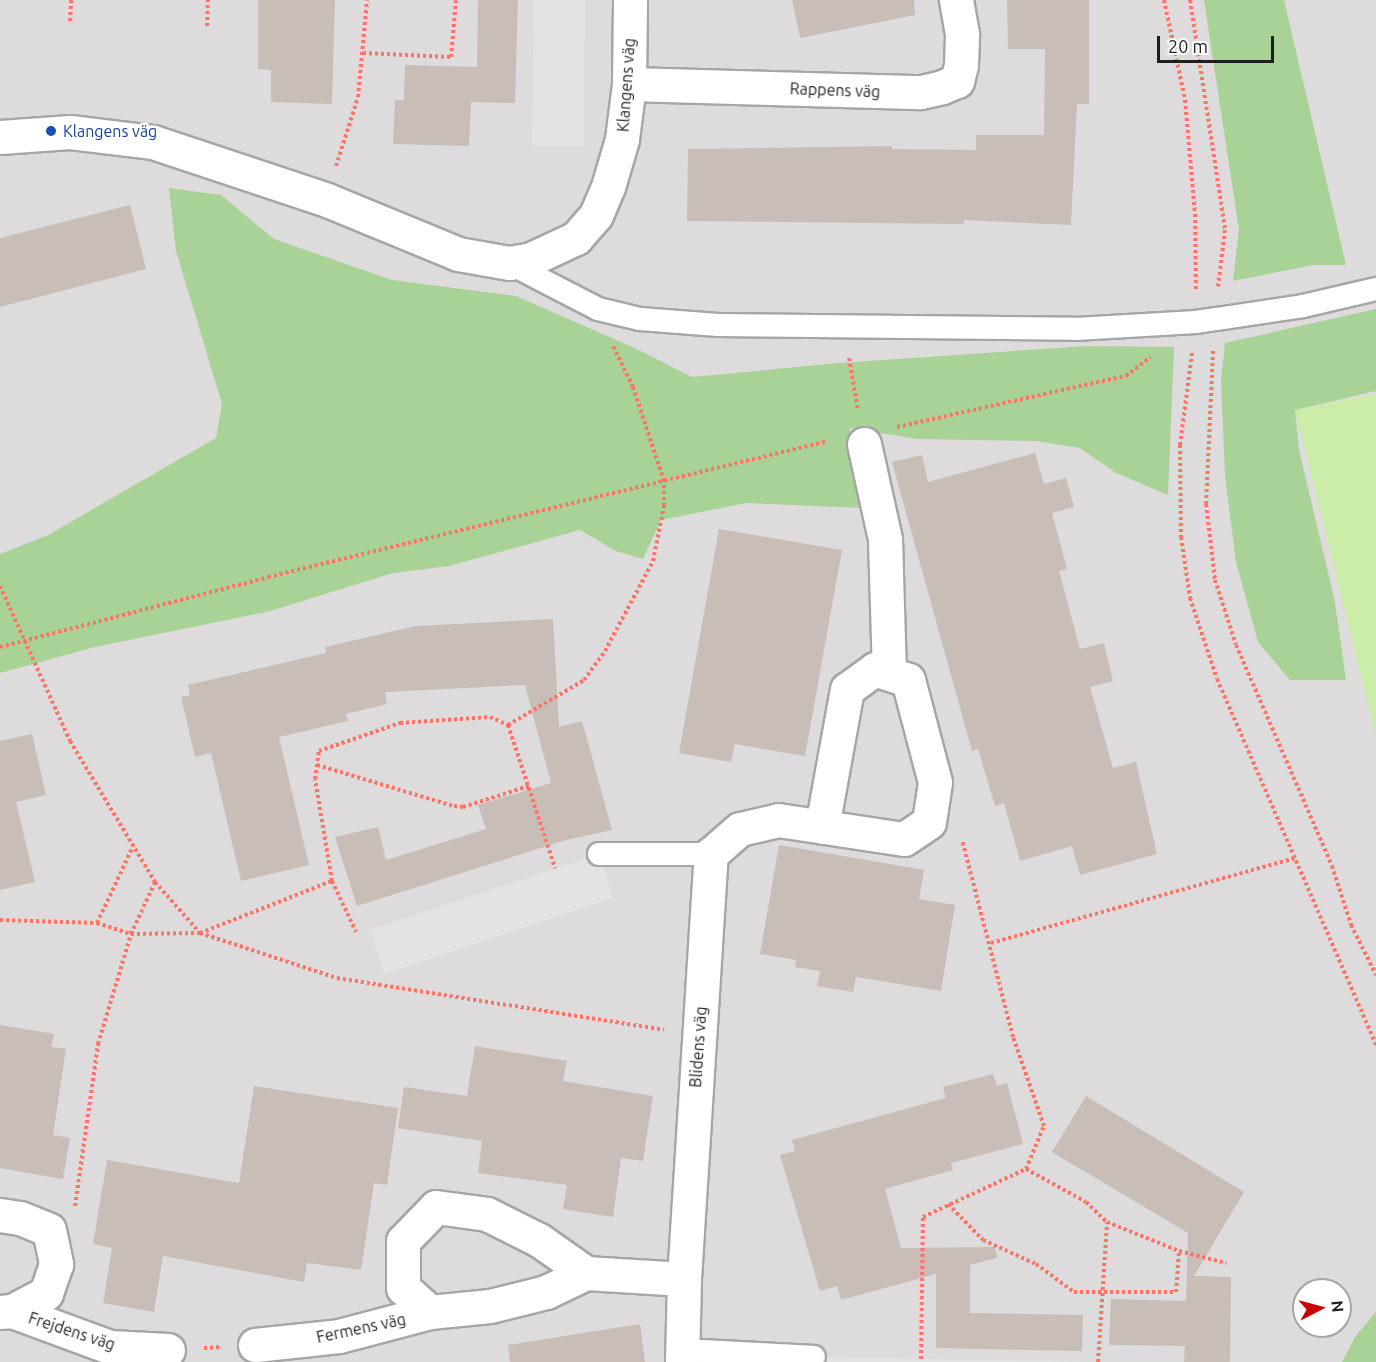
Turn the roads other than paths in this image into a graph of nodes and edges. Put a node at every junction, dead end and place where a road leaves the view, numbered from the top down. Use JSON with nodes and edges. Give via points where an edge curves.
{"nodes":[{"id":1,"x":630,"y":0,"type":"edge"},
{"id":2,"x":956,"y":0,"type":"edge"},
{"id":3,"x":629,"y":84,"type":"junction"},
{"id":4,"x":0,"y":137,"type":"edge"},
{"id":5,"x":509,"y":263,"type":"junction"},
{"id":6,"x":1376,"y":289,"type":"edge"},
{"id":7,"x":863,"y":439,"type":"road end"},
{"id":8,"x":889,"y":674,"type":"junction"},
{"id":9,"x":822,"y":827,"type":"junction"},
{"id":10,"x":599,"y":854,"type":"dead end"},
{"id":11,"x":711,"y":854,"type":"junction"},
{"id":12,"x":0,"y":1215,"type":"edge"},
{"id":13,"x":586,"y":1273,"type":"junction"},
{"id":14,"x":684,"y":1279,"type":"junction"},
{"id":15,"x":6,"y":1311,"type":"edge"},
{"id":16,"x":430,"y":1312,"type":"junction"},
{"id":17,"x":255,"y":1345,"type":"road end"},
{"id":18,"x":168,"y":1350,"type":"road end"},
{"id":19,"x":683,"y":1356,"type":"edge"},
{"id":20,"x":814,"y":1357,"type":"dead end"}],
"edges":[{"from":1,"to":3,"type":"street","name":"Klangens väg"},
{"from":2,"to":3,"type":"street","name":"Rappens väg","via":[[962,34],[961,65],[957,81],[942,87],[921,92]]},
{"from":3,"to":5,"type":"street","name":"Klangens väg","via":[[622,139],[596,215],[576,238],[555,250]]},
{"from":4,"to":5,"type":"street","name":"Klangens väg","via":[[51,131],[141,140],[184,150],[327,200],[458,254]]},
{"from":5,"to":6,"type":"lane","via":[[598,309],[675,323],[1076,329],[1205,320]]},
{"from":7,"to":8,"type":"street","via":[[885,538]]},
{"from":8,"to":9,"type":"street","via":[[875,669],[847,689]]},
{"from":8,"to":9,"type":"street","via":[[908,680],[935,782],[929,822],[904,839]]},
{"from":9,"to":11,"type":"street","via":[[778,820],[740,829]]},
{"from":10,"to":11,"type":"lane"},
{"from":11,"to":14,"type":"street","name":"Blidens väg"},
{"from":12,"to":15,"type":"street","name":"Frejdens väg","via":[[49,1230],[56,1264],[46,1293]]},
{"from":13,"to":14,"type":"street","name":"Fermens väg"},
{"from":13,"to":16,"type":"street","name":"Fermens väg","via":[[535,1295],[490,1306]]},
{"from":13,"to":16,"type":"street","name":"Fermens väg","via":[[539,1240],[487,1214],[436,1208],[403,1241],[403,1288]]},
{"from":14,"to":19,"type":"street","name":"Blidens väg"},
{"from":15,"to":18,"type":"street","name":"Frejdens väg","via":[[110,1347]]},
{"from":16,"to":17,"type":"street","name":"Fermens väg","via":[[339,1336]]},
{"from":19,"to":20,"type":"lane"}]}
